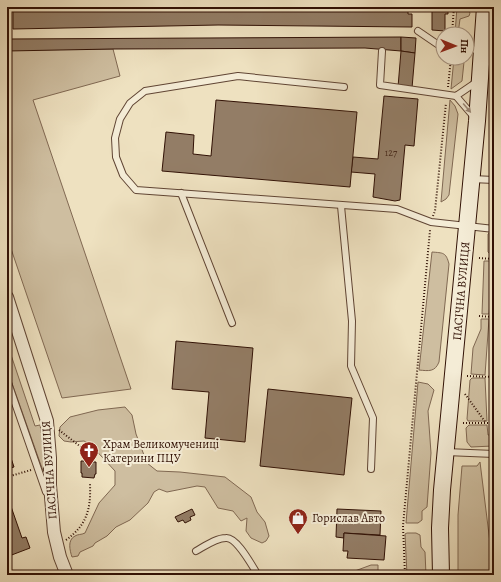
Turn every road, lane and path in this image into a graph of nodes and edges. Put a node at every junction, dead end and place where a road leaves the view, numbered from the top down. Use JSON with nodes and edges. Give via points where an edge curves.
{"nodes":[{"id":1,"x":454,"y":7,"type":"edge"},
{"id":2,"x":485,"y":7,"type":"edge"},
{"id":3,"x":453,"y":26,"type":"edge"},
{"id":4,"x":418,"y":31,"type":"dead end"},
{"id":5,"x":435,"y":43,"type":"edge"},
{"id":6,"x":475,"y":49,"type":"edge"},
{"id":7,"x":382,"y":51,"type":"dead end"},
{"id":8,"x":449,"y":66,"type":"edge"},
{"id":9,"x":481,"y":79,"type":"junction"},
{"id":10,"x":344,"y":87,"type":"dead end"},
{"id":11,"x":447,"y":95,"type":"junction"},
{"id":12,"x":456,"y":96,"type":"junction"},
{"id":13,"x":477,"y":121,"type":"junction"},
{"id":14,"x":472,"y":179,"type":"junction"},
{"id":15,"x":494,"y":180,"type":"edge"},
{"id":16,"x":182,"y":193,"type":"junction"},
{"id":17,"x":341,"y":206,"type":"junction"},
{"id":18,"x":431,"y":222,"type":"junction"},
{"id":19,"x":467,"y":226,"type":"junction"},
{"id":20,"x":494,"y":229,"type":"edge"},
{"id":21,"x":479,"y":258,"type":"dead end"},
{"id":22,"x":494,"y":259,"type":"edge"},
{"id":23,"x":7,"y":297,"type":"edge"},
{"id":24,"x":479,"y":316,"type":"dead end"},
{"id":25,"x":494,"y":317,"type":"edge"},
{"id":26,"x":232,"y":323,"type":"dead end"},
{"id":27,"x":467,"y":376,"type":"dead end"},
{"id":28,"x":494,"y":377,"type":"edge"},
{"id":29,"x":7,"y":380,"type":"edge"},
{"id":30,"x":465,"y":394,"type":"dead end"},
{"id":31,"x":47,"y":421,"type":"junction"},
{"id":32,"x":463,"y":423,"type":"dead end"},
{"id":33,"x":486,"y":423,"type":"junction"},
{"id":34,"x":494,"y":423,"type":"edge"},
{"id":35,"x":81,"y":447,"type":"dead end"},
{"id":36,"x":446,"y":452,"type":"junction"},
{"id":37,"x":494,"y":454,"type":"edge"},
{"id":38,"x":371,"y":469,"type":"dead end"},
{"id":39,"x":31,"y":470,"type":"dead end"},
{"id":40,"x":7,"y":477,"type":"edge"},
{"id":41,"x":90,"y":484,"type":"dead end"},
{"id":42,"x":51,"y":507,"type":"junction"},
{"id":43,"x":58,"y":547,"type":"junction"},
{"id":44,"x":196,"y":551,"type":"dead end"},
{"id":45,"x":66,"y":575,"type":"edge"},
{"id":46,"x":258,"y":575,"type":"edge"},
{"id":47,"x":405,"y":575,"type":"edge"},
{"id":48,"x":441,"y":575,"type":"edge"}],
"edges":[{"from":1,"to":3,"type":"path"},
{"from":2,"to":6,"type":"main road","name":"ПАСІЧНА ВУЛИЦЯ"},
{"from":4,"to":5,"type":"lane"},
{"from":6,"to":9,"type":"main road","name":"ПАСІЧНА ВУЛИЦЯ"},
{"from":7,"to":11,"type":"lane","via":[[380,85]]},
{"from":8,"to":11,"type":"path"},
{"from":9,"to":12,"type":"lane"},
{"from":9,"to":13,"type":"main road","name":"ПАСІЧНА ВУЛИЦЯ"},
{"from":10,"to":16,"type":"lane","via":[[238,76],[145,91],[130,103],[120,119],[115,138],[116,157],[123,175],[136,190]]},
{"from":11,"to":12,"type":"lane"},
{"from":11,"to":18,"type":"path","via":[[435,211]]},
{"from":12,"to":13,"type":"lane","one_way":true},
{"from":13,"to":14,"type":"main road","name":"ПАСІЧНА ВУЛИЦЯ"},
{"from":14,"to":15,"type":"lane"},
{"from":14,"to":19,"type":"main road","name":"ПАСІЧНА ВУЛИЦЯ"},
{"from":16,"to":17,"type":"lane"},
{"from":16,"to":26,"type":"lane"},
{"from":17,"to":18,"type":"lane","via":[[397,209]]},
{"from":17,"to":38,"type":"lane","via":[[352,321],[351,366],[373,418]]},
{"from":18,"to":19,"type":"lane"},
{"from":18,"to":47,"type":"path","via":[[403,526]]},
{"from":19,"to":20,"type":"lane"},
{"from":19,"to":36,"type":"main road","name":"ПАСІЧНА ВУЛИЦЯ"},
{"from":21,"to":22,"type":"path"},
{"from":23,"to":31,"type":"street","name":"ПАСІЧНА ВУЛИЦЯ"},
{"from":24,"to":25,"type":"path"},
{"from":27,"to":28,"type":"path"},
{"from":29,"to":42,"type":"lane"},
{"from":30,"to":33,"type":"path"},
{"from":31,"to":35,"type":"path"},
{"from":31,"to":42,"type":"street","name":"ПАСІЧНА ВУЛИЦЯ"},
{"from":32,"to":33,"type":"path"},
{"from":33,"to":34,"type":"path"},
{"from":36,"to":37,"type":"lane"},
{"from":36,"to":48,"type":"main road","name":"ПАСІЧНА ВУЛИЦЯ","via":[[440,528]]},
{"from":39,"to":40,"type":"path"},
{"from":41,"to":43,"type":"path","via":[[89,509],[78,532]]},
{"from":42,"to":43,"type":"street","name":"ПАСІЧНА ВУЛИЦЯ"},
{"from":43,"to":45,"type":"street","name":"ПАСІЧНА ВУЛИЦЯ"},
{"from":44,"to":46,"type":"lane","via":[[227,538],[242,550]]}]}
